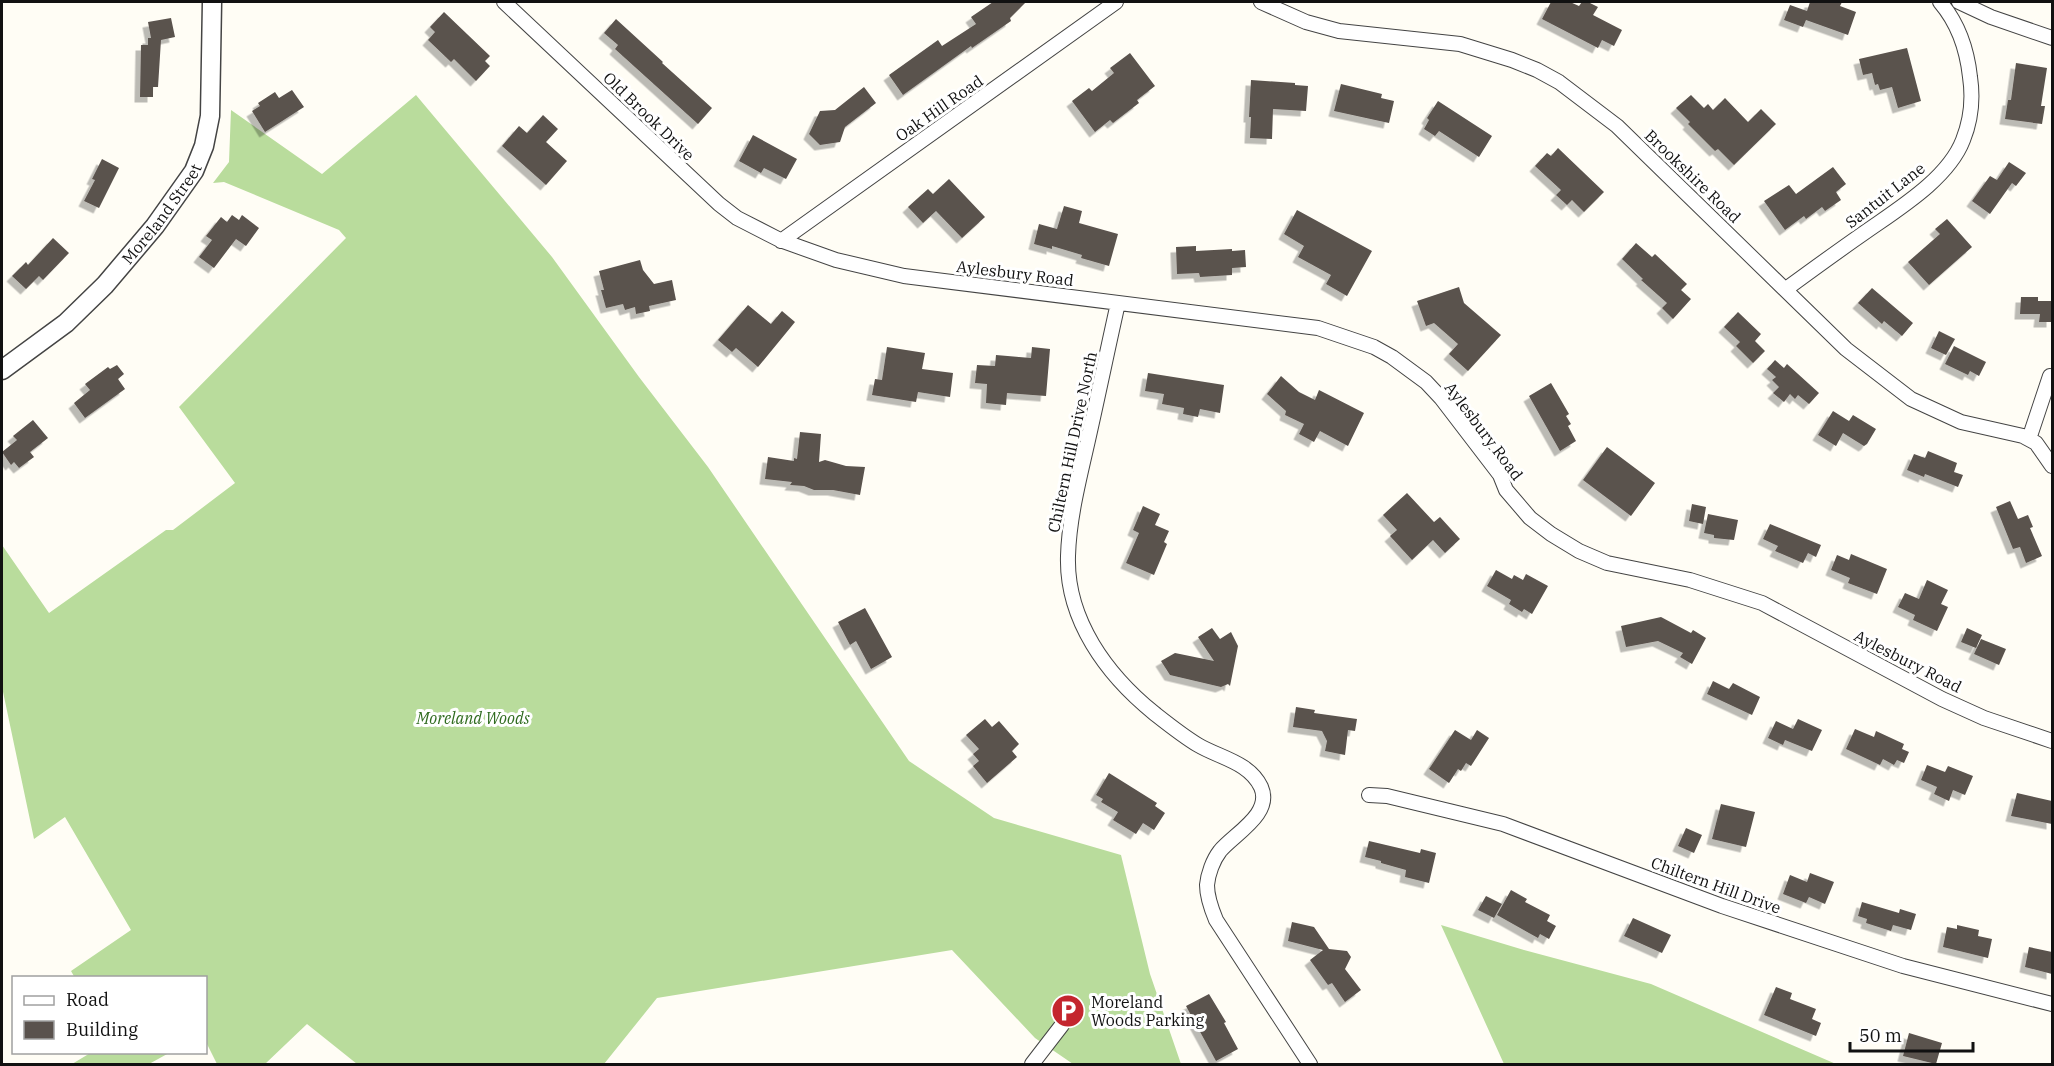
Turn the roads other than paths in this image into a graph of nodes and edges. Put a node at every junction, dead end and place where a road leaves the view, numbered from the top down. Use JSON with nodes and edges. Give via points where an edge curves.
{"nodes":[{"id":1,"x":212,"y":2,"type":"edge"},
{"id":2,"x":504,"y":2,"type":"edge"},
{"id":3,"x":1116,"y":2,"type":"edge"},
{"id":4,"x":1261,"y":2,"type":"edge"},
{"id":5,"x":1940,"y":2,"type":"edge"},
{"id":6,"x":1959,"y":2,"type":"edge"},
{"id":7,"x":2052,"y":38,"type":"edge"},
{"id":8,"x":781,"y":241,"type":"junction"},
{"id":9,"x":1786,"y":289,"type":"junction"},
{"id":10,"x":1118,"y":303,"type":"junction"},
{"id":11,"x":2,"y":370,"type":"edge"},
{"id":12,"x":2050,"y":376,"type":"dead end"},
{"id":13,"x":2029,"y":439,"type":"junction"},
{"id":14,"x":2052,"y":466,"type":"edge"},
{"id":15,"x":2052,"y":741,"type":"edge"},
{"id":16,"x":1369,"y":795,"type":"dead end"},
{"id":17,"x":2052,"y":1004,"type":"edge"},
{"id":18,"x":1062,"y":1025,"type":"dead end"},
{"id":19,"x":1032,"y":1065,"type":"edge"},
{"id":20,"x":1310,"y":1065,"type":"edge"}],
"edges":[{"from":1,"to":11,"type":"street","name":"Moreland Street","via":[[210,116],[194,171],[155,226],[105,285],[66,323]]},
{"from":2,"to":8,"type":"street","name":"Old Brook Drive","via":[[719,204]]},
{"from":3,"to":8,"type":"street","name":"Oak Hill Road"},
{"from":4,"to":9,"type":"street","name":"Brookshire Road","via":[[1339,31],[1460,44],[1537,70],[1617,126]]},
{"from":5,"to":9,"type":"street","name":"Santuit Lane","via":[[1961,35],[1969,66],[1971,105],[1959,147],[1946,167],[1908,202]]},
{"from":6,"to":7,"type":"street"},
{"from":8,"to":10,"type":"street","name":"Aylesbury Road","via":[[836,260],[904,276]]},
{"from":9,"to":13,"type":"street","name":"Brookshire Road","via":[[1846,349],[1911,399],[1961,422]]},
{"from":10,"to":15,"type":"street","name":"Aylesbury Road","via":[[1318,328],[1374,347],[1409,369],[1441,398],[1530,518],[1579,551],[1761,603],[1942,699]]},
{"from":10,"to":20,"type":"street","name":"Chiltern Hill Drive North","via":[[1068,541],[1073,596],[1089,638],[1116,677],[1146,706],[1199,746],[1242,766],[1255,776],[1262,789],[1263,800],[1257,815],[1220,852],[1211,868],[1207,884],[1209,902],[1216,920]]},
{"from":12,"to":13,"type":"street"},
{"from":13,"to":14,"type":"street","via":[[2036,442]]},
{"from":16,"to":17,"type":"street","name":"Chiltern Hill Drive","via":[[1503,824],[1722,906],[1903,966]]},
{"from":18,"to":19,"type":"street"}]}
